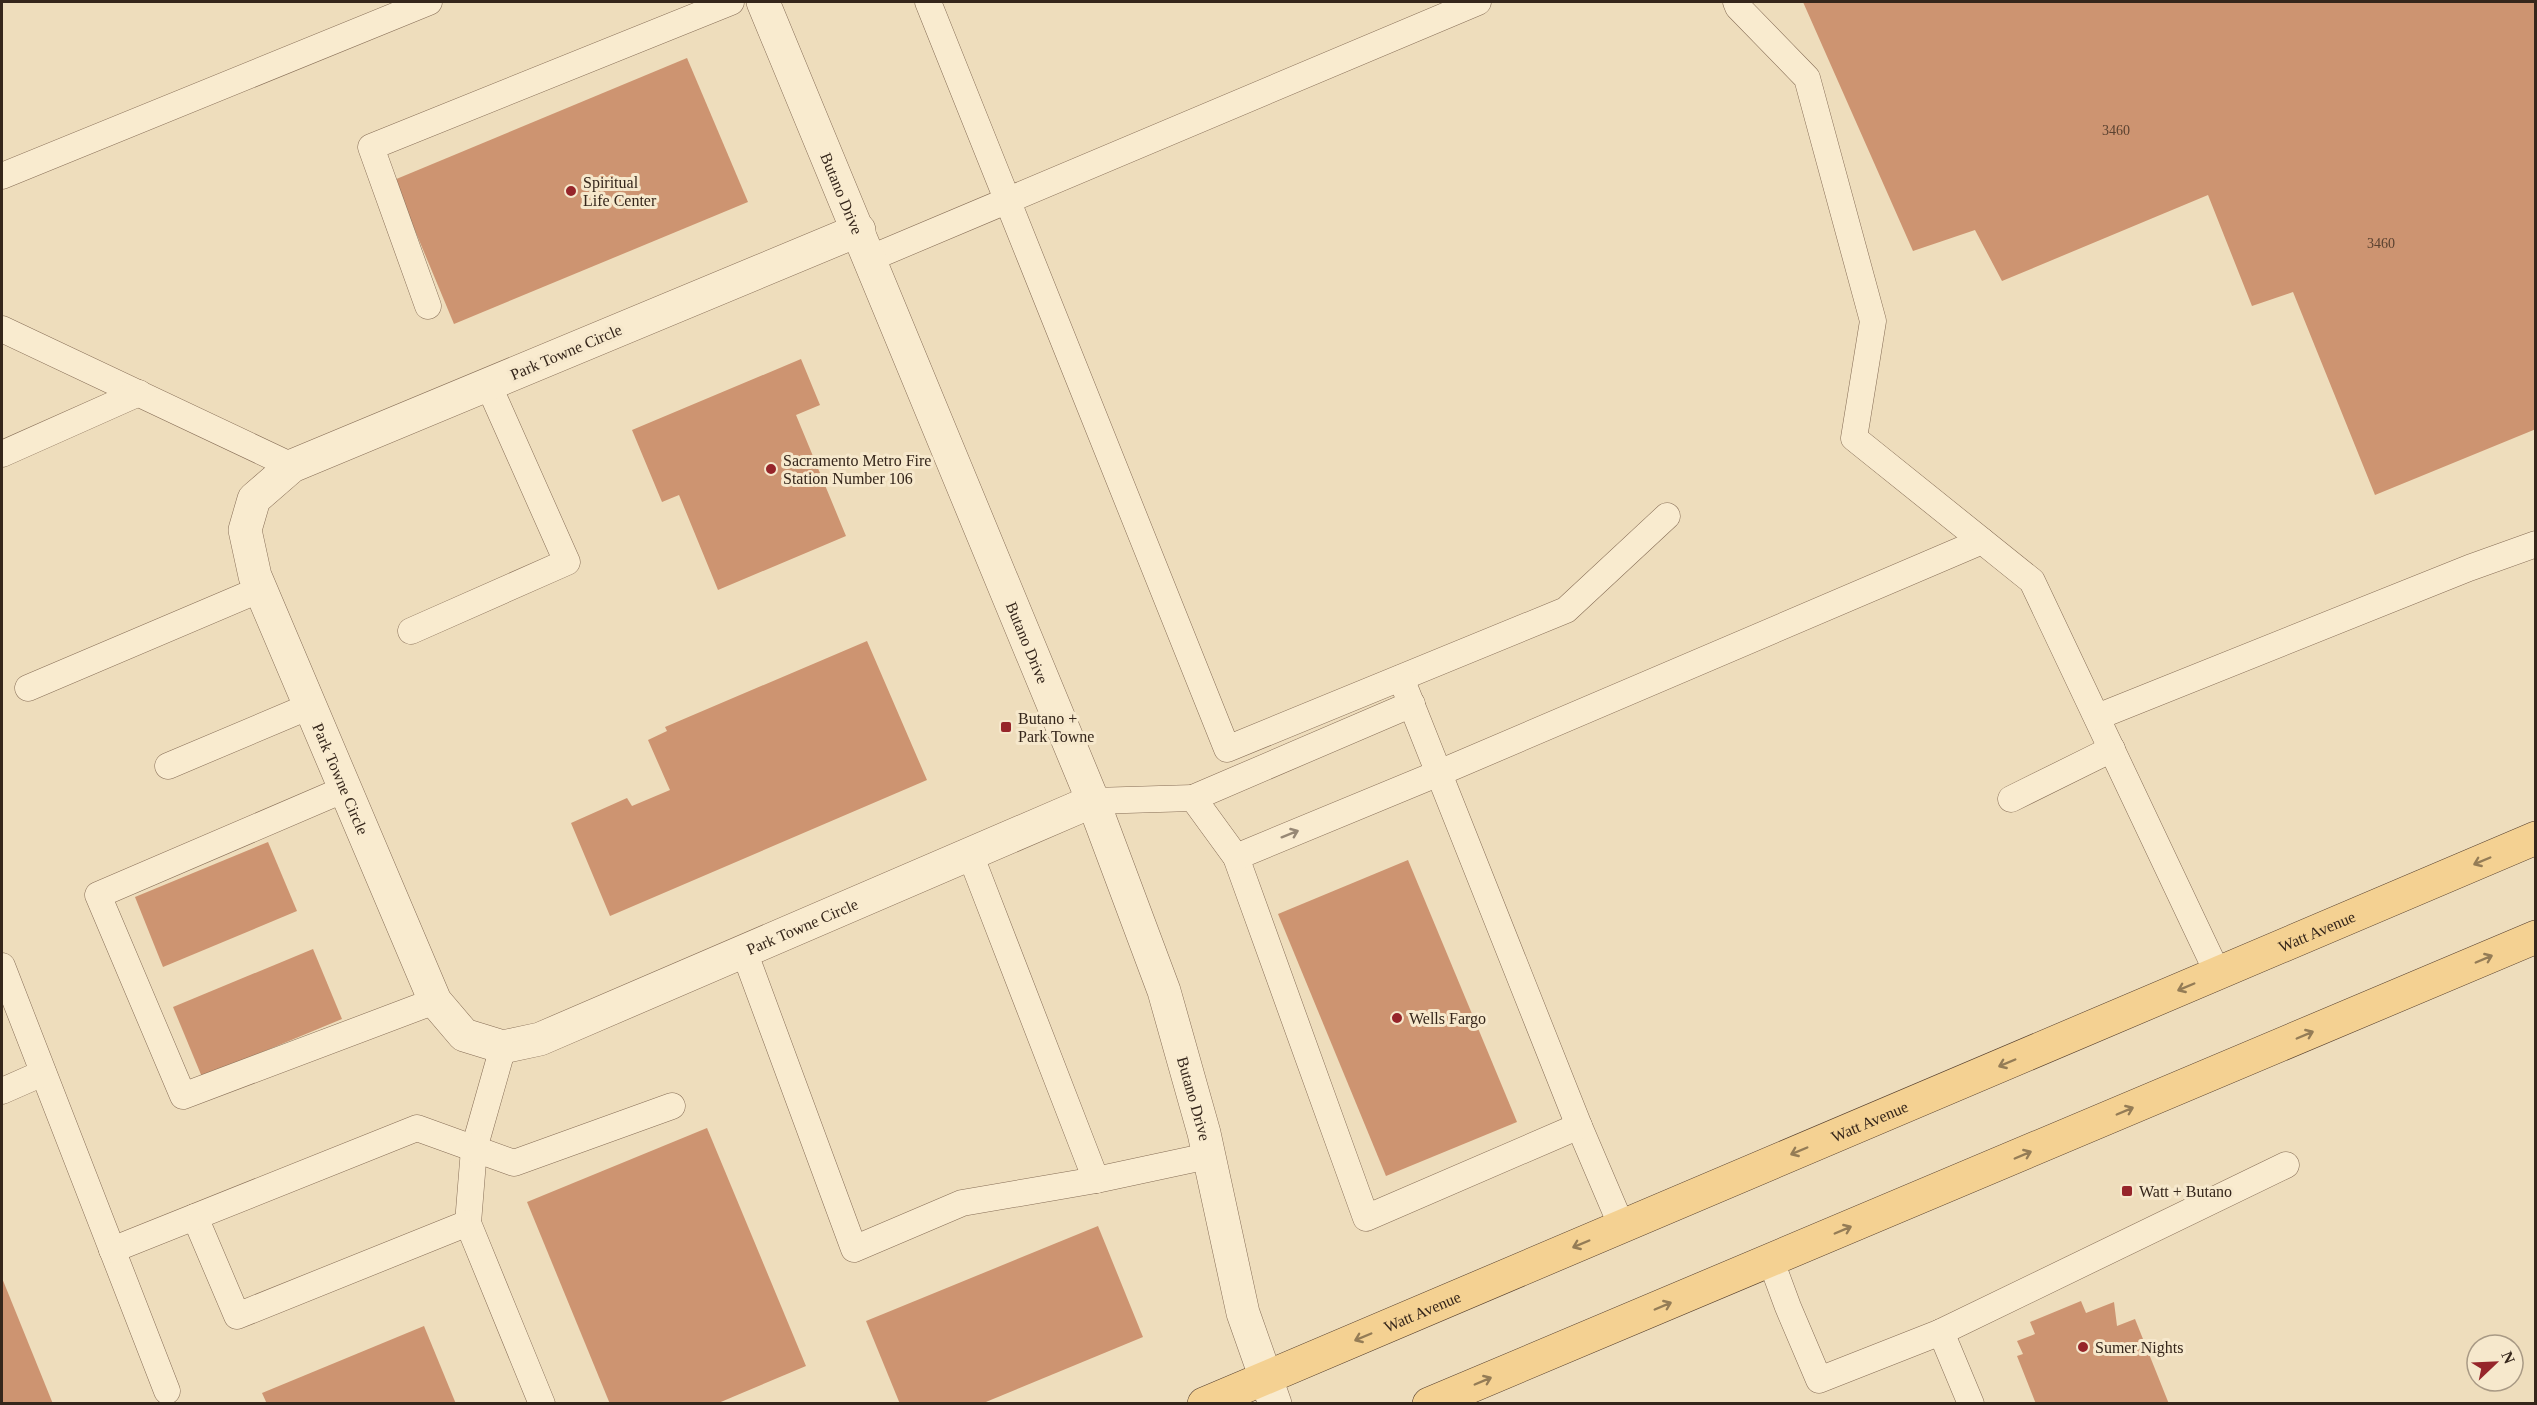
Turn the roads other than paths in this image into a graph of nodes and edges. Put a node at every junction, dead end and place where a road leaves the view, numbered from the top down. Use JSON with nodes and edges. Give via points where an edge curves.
{"nodes":[{"id":1,"x":429,"y":2,"type":"edge"},
{"id":2,"x":730,"y":2,"type":"edge"},
{"id":3,"x":764,"y":2,"type":"edge"},
{"id":4,"x":928,"y":2,"type":"edge"},
{"id":5,"x":1478,"y":2,"type":"edge"},
{"id":6,"x":1736,"y":2,"type":"edge"},
{"id":7,"x":2,"y":176,"type":"edge"},
{"id":8,"x":1008,"y":200,"type":"junction"},
{"id":9,"x":865,"y":244,"type":"junction"},
{"id":10,"x":428,"y":306,"type":"dead end"},
{"id":11,"x":2,"y":329,"type":"edge"},
{"id":12,"x":488,"y":384,"type":"junction"},
{"id":13,"x":139,"y":393,"type":"junction"},
{"id":14,"x":2,"y":454,"type":"edge"},
{"id":15,"x":292,"y":466,"type":"junction"},
{"id":16,"x":1667,"y":516,"type":"dead end"},
{"id":17,"x":1982,"y":541,"type":"junction"},
{"id":18,"x":2535,"y":544,"type":"edge"},
{"id":19,"x":261,"y":589,"type":"junction"},
{"id":20,"x":411,"y":631,"type":"dead end"},
{"id":21,"x":1401,"y":678,"type":"junction"},
{"id":22,"x":28,"y":688,"type":"dead end"},
{"id":23,"x":1412,"y":704,"type":"junction"},
{"id":24,"x":310,"y":706,"type":"junction"},
{"id":25,"x":2097,"y":717,"type":"junction"},
{"id":26,"x":2112,"y":749,"type":"junction"},
{"id":27,"x":168,"y":766,"type":"dead end"},
{"id":28,"x":1439,"y":773,"type":"junction"},
{"id":29,"x":345,"y":789,"type":"junction"},
{"id":30,"x":1192,"y":798,"type":"junction"},
{"id":31,"x":2011,"y":799,"type":"dead end"},
{"id":32,"x":1093,"y":801,"type":"junction"},
{"id":33,"x":2535,"y":838,"type":"edge"},
{"id":34,"x":970,"y":854,"type":"junction"},
{"id":35,"x":1236,"y":857,"type":"junction"},
{"id":36,"x":2535,"y":937,"type":"edge"},
{"id":37,"x":744,"y":951,"type":"junction"},
{"id":38,"x":2,"y":966,"type":"edge"},
{"id":39,"x":2218,"y":974,"type":"junction"},
{"id":40,"x":435,"y":1000,"type":"junction"},
{"id":41,"x":503,"y":1047,"type":"junction"},
{"id":42,"x":44,"y":1074,"type":"junction"},
{"id":43,"x":2,"y":1091,"type":"edge"},
{"id":44,"x":672,"y":1106,"type":"dead end"},
{"id":45,"x":1579,"y":1126,"type":"junction"},
{"id":46,"x":474,"y":1149,"type":"junction"},
{"id":47,"x":1208,"y":1156,"type":"junction"},
{"id":48,"x":2286,"y":1165,"type":"dead end"},
{"id":49,"x":1096,"y":1180,"type":"junction"},
{"id":50,"x":195,"y":1217,"type":"junction"},
{"id":51,"x":468,"y":1222,"type":"junction"},
{"id":52,"x":1622,"y":1227,"type":"junction"},
{"id":53,"x":112,"y":1250,"type":"junction"},
{"id":54,"x":1771,"y":1261,"type":"junction"},
{"id":55,"x":1941,"y":1332,"type":"junction"},
{"id":56,"x":167,"y":1391,"type":"dead end"},
{"id":57,"x":1270,"y":1391,"type":"edge"},
{"id":58,"x":542,"y":1404,"type":"edge"},
{"id":59,"x":1204,"y":1404,"type":"edge"},
{"id":60,"x":1429,"y":1404,"type":"edge"},
{"id":61,"x":1971,"y":1404,"type":"edge"}],
"edges":[{"from":1,"to":7,"type":"lane"},
{"from":2,"to":10,"type":"lane","via":[[371,147]]},
{"from":3,"to":9,"type":"street","name":"Butano Drive"},
{"from":4,"to":8,"type":"lane"},
{"from":5,"to":8,"type":"lane"},
{"from":6,"to":17,"type":"lane","via":[[1807,78],[1867,297],[1873,321],[1854,438]]},
{"from":8,"to":9,"type":"lane"},
{"from":8,"to":21,"type":"lane","via":[[1227,749]]},
{"from":9,"to":12,"type":"street","name":"Park Towne Circle"},
{"from":9,"to":32,"type":"street","name":"Butano Drive"},
{"from":11,"to":13,"type":"lane"},
{"from":12,"to":15,"type":"street","name":"Park Towne Circle"},
{"from":12,"to":20,"type":"lane","via":[[567,562]]},
{"from":13,"to":14,"type":"lane"},
{"from":13,"to":15,"type":"lane"},
{"from":15,"to":19,"type":"street","name":"Park Towne Circle","via":[[254,499],[245,530]]},
{"from":16,"to":21,"type":"lane","via":[[1566,610]]},
{"from":17,"to":25,"type":"lane","via":[[2032,581]]},
{"from":17,"to":28,"type":"lane"},
{"from":18,"to":25,"type":"lane"},
{"from":19,"to":22,"type":"lane"},
{"from":19,"to":24,"type":"street","name":"Park Towne Circle"},
{"from":21,"to":23,"type":"lane"},
{"from":23,"to":28,"type":"lane"},
{"from":23,"to":30,"type":"lane"},
{"from":24,"to":27,"type":"lane"},
{"from":24,"to":29,"type":"street","name":"Park Towne Circle"},
{"from":25,"to":26,"type":"lane"},
{"from":26,"to":31,"type":"lane"},
{"from":26,"to":39,"type":"lane"},
{"from":35,"to":28,"type":"lane","one_way":true},
{"from":28,"to":45,"type":"lane"},
{"from":29,"to":40,"type":"street","name":"Park Towne Circle"},
{"from":29,"to":40,"type":"lane","via":[[98,895],[178,1086],[183,1096]]},
{"from":30,"to":32,"type":"lane"},
{"from":30,"to":35,"type":"lane"},
{"from":32,"to":34,"type":"street","name":"Park Towne Circle"},
{"from":32,"to":47,"type":"street","name":"Butano Drive","via":[[1164,991]]},
{"from":33,"to":39,"type":"main road","name":"Watt Avenue","one_way":true},
{"from":34,"to":37,"type":"street","name":"Park Towne Circle"},
{"from":34,"to":49,"type":"lane"},
{"from":35,"to":45,"type":"lane","via":[[1366,1218]]},
{"from":54,"to":36,"type":"main road","one_way":true},
{"from":37,"to":41,"type":"street","name":"Park Towne Circle","via":[[540,1039]]},
{"from":37,"to":49,"type":"lane","via":[[854,1249],[962,1203]]},
{"from":38,"to":42,"type":"lane"},
{"from":39,"to":52,"type":"main road","name":"Watt Avenue","one_way":true},
{"from":40,"to":41,"type":"street","name":"Park Towne Circle","via":[[464,1035]]},
{"from":41,"to":46,"type":"lane"},
{"from":42,"to":43,"type":"lane"},
{"from":42,"to":53,"type":"lane"},
{"from":44,"to":46,"type":"lane","via":[[514,1163]]},
{"from":45,"to":52,"type":"lane"},
{"from":46,"to":50,"type":"lane","via":[[417,1128]]},
{"from":46,"to":51,"type":"lane"},
{"from":47,"to":49,"type":"lane"},
{"from":47,"to":57,"type":"street","name":"Butano Drive","via":[[1240,1303]]},
{"from":48,"to":55,"type":"lane"},
{"from":50,"to":51,"type":"lane","via":[[237,1316]]},
{"from":50,"to":53,"type":"lane"},
{"from":51,"to":58,"type":"lane"},
{"from":52,"to":57,"type":"main road","name":"Watt Avenue","one_way":true},
{"from":53,"to":56,"type":"lane"},
{"from":54,"to":55,"type":"lane","via":[[1819,1380]]},
{"from":60,"to":54,"type":"main road","one_way":true},
{"from":55,"to":61,"type":"lane"},
{"from":57,"to":59,"type":"main road","name":"Watt Avenue"}]}
